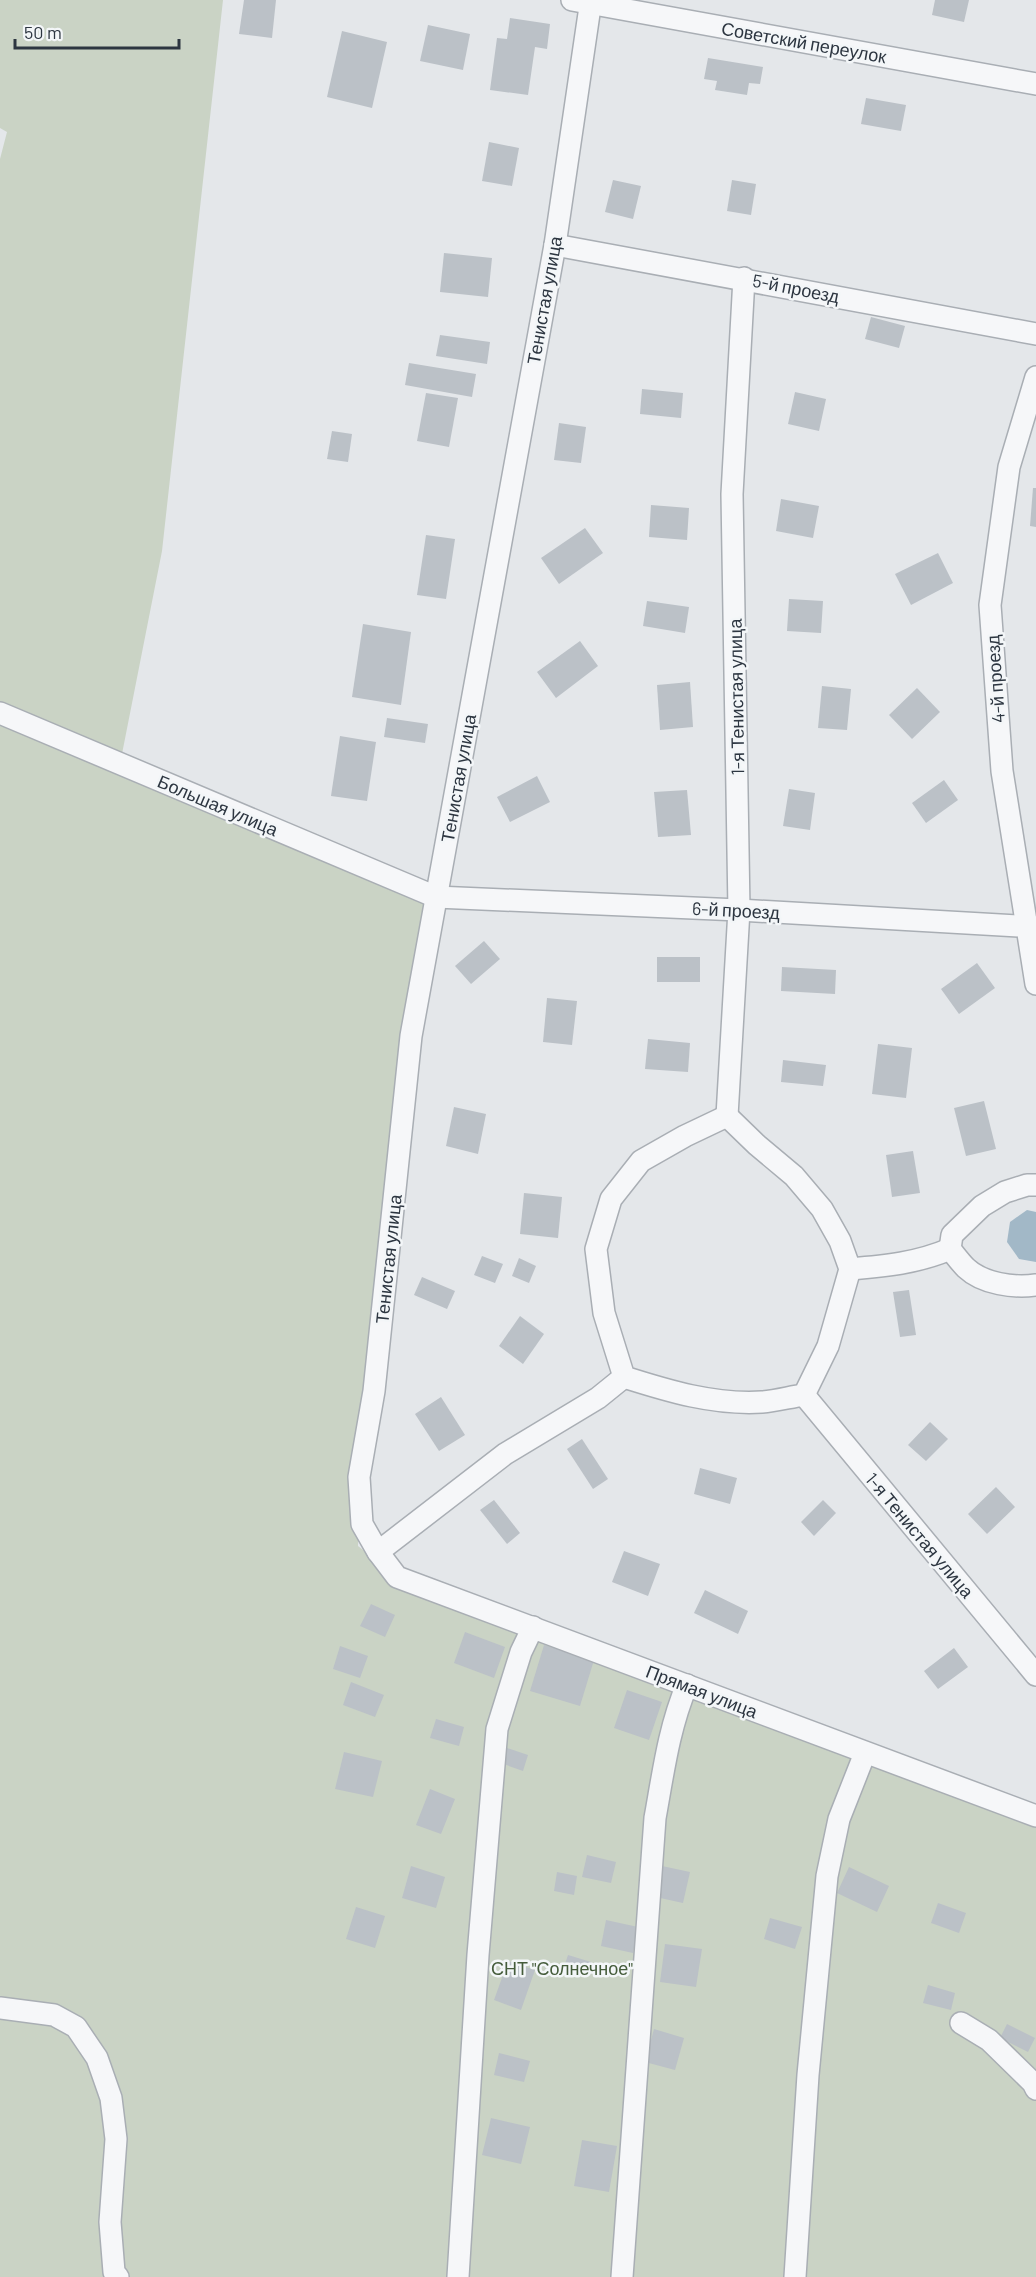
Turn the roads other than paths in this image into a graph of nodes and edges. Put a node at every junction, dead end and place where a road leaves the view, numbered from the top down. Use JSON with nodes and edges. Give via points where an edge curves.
{"nodes":[{"id":1,"x":584,"y":1,"type":"edge"},
{"id":2,"x":1036,"y":84,"type":"edge"},
{"id":3,"x":555,"y":245,"type":"junction"},
{"id":4,"x":744,"y":278,"type":"junction"},
{"id":5,"x":1036,"y":334,"type":"edge"},
{"id":6,"x":1036,"y":377,"type":"edge"},
{"id":7,"x":0,"y":713,"type":"edge"},
{"id":8,"x":436,"y":897,"type":"junction"},
{"id":9,"x":739,"y":910,"type":"junction"},
{"id":10,"x":1031,"y":927,"type":"edge"},
{"id":11,"x":1036,"y":984,"type":"edge"},
{"id":12,"x":727,"y":1116,"type":"junction"},
{"id":13,"x":1036,"y":1185,"type":"edge"},
{"id":14,"x":950,"y":1249,"type":"junction"},
{"id":15,"x":850,"y":1269,"type":"junction"},
{"id":16,"x":1036,"y":1285,"type":"edge"},
{"id":17,"x":624,"y":1377,"type":"junction"},
{"id":18,"x":804,"y":1395,"type":"junction"},
{"id":19,"x":378,"y":1552,"type":"junction"},
{"id":20,"x":533,"y":1627,"type":"junction"},
{"id":21,"x":1036,"y":1675,"type":"edge"},
{"id":22,"x":687,"y":1686,"type":"junction"},
{"id":23,"x":865,"y":1753,"type":"junction"},
{"id":24,"x":1036,"y":1816,"type":"edge"},
{"id":25,"x":0,"y":2008,"type":"edge"},
{"id":26,"x":961,"y":2023,"type":"dead end"},
{"id":27,"x":1036,"y":2089,"type":"edge"},
{"id":28,"x":118,"y":2277,"type":"edge"},
{"id":29,"x":458,"y":2277,"type":"edge"},
{"id":30,"x":622,"y":2277,"type":"edge"},
{"id":31,"x":795,"y":2277,"type":"edge"}],
"edges":[{"from":1,"to":2,"type":"street","name":"Советский переулок"},
{"from":1,"to":3,"type":"street","name":"Тенистая улица"},
{"from":3,"to":4,"type":"street","name":"5-й проезд"},
{"from":3,"to":8,"type":"street","name":"Тенистая улица"},
{"from":4,"to":5,"type":"street","name":"5-й проезд"},
{"from":4,"to":9,"type":"street","name":"1-я Тенистая улица","via":[[732,494]]},
{"from":6,"to":10,"type":"street","name":"4-й проезд","via":[[1009,467],[990,605],[1002,771]]},
{"from":7,"to":8,"type":"street","name":"Большая улица"},
{"from":8,"to":9,"type":"street","name":"6-й проезд"},
{"from":8,"to":19,"type":"street","name":"Тенистая улица","via":[[411,1036],[374,1391],[359,1477],[362,1524]]},
{"from":9,"to":10,"type":"street","name":"6-й проезд"},
{"from":9,"to":12,"type":"street","name":"1-я Тенистая улица"},
{"from":10,"to":11,"type":"street","name":"4-й проезд"},
{"from":12,"to":15,"type":"street","via":[[794,1176],[822,1209]]},
{"from":12,"to":17,"type":"street","via":[[641,1161],[612,1199],[596,1249],[604,1313]]},
{"from":13,"to":14,"type":"street","via":[[1005,1192],[982,1206],[952,1235]]},
{"from":14,"to":15,"type":"street","via":[[902,1265]]},
{"from":14,"to":16,"type":"street","via":[[968,1270],[992,1282]]},
{"from":15,"to":18,"type":"street","via":[[828,1346]]},
{"from":17,"to":18,"type":"street","via":[[674,1393],[727,1401],[763,1402]]},
{"from":17,"to":19,"type":"street","via":[[598,1398],[505,1454]]},
{"from":18,"to":21,"type":"street","name":"1-я Тенистая улица"},
{"from":19,"to":20,"type":"street","name":"Прямая улица","via":[[397,1577]]},
{"from":20,"to":22,"type":"street","name":"Прямая улица"},
{"from":20,"to":29,"type":"street","via":[[497,1729]]},
{"from":22,"to":23,"type":"street","name":"Прямая улица"},
{"from":22,"to":30,"type":"street","via":[[666,1755],[655,1818]]},
{"from":23,"to":24,"type":"street","name":"Прямая улица"},
{"from":23,"to":31,"type":"street","via":[[839,1819],[826,1876]]},
{"from":25,"to":28,"type":"street","via":[[54,2015],[76,2027],[97,2058],[111,2098],[116,2139],[110,2222],[114,2272]]},
{"from":26,"to":27,"type":"street","via":[[989,2040]]}]}
